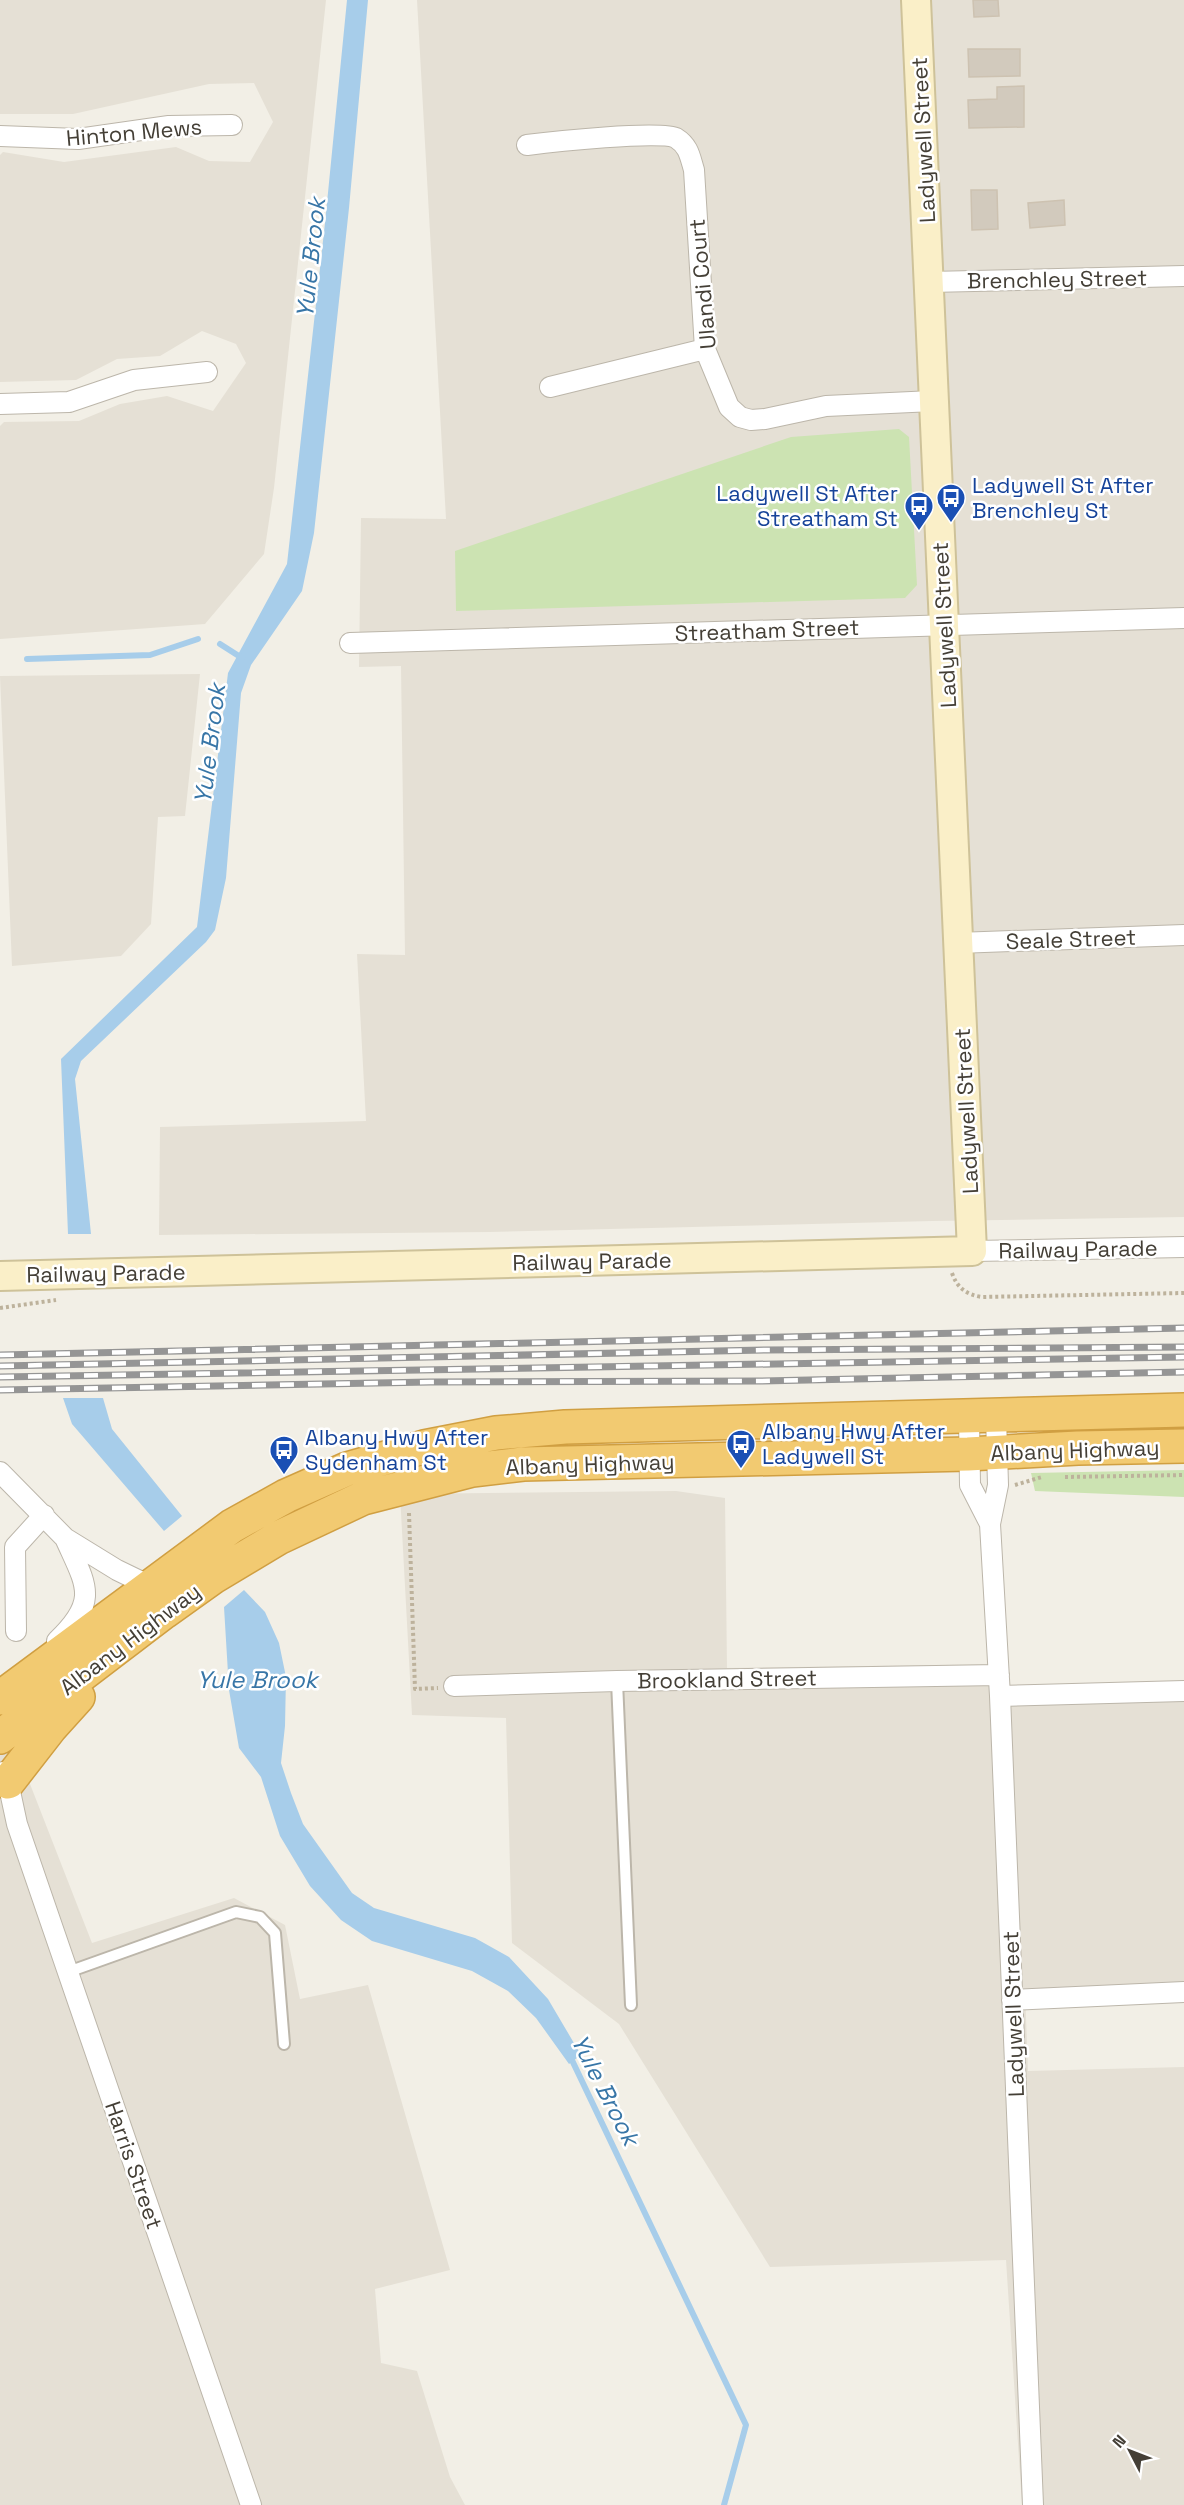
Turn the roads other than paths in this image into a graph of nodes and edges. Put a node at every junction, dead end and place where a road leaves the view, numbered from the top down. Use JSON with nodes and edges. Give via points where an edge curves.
{"nodes":[{"id":1,"x":916,"y":0,"type":"edge"},
{"id":2,"x":232,"y":125,"type":"dead end"},
{"id":3,"x":0,"y":136,"type":"edge"},
{"id":4,"x":527,"y":145,"type":"dead end"},
{"id":5,"x":1184,"y":276,"type":"edge"},
{"id":6,"x":930,"y":282,"type":"junction"},
{"id":7,"x":705,"y":349,"type":"junction"},
{"id":8,"x":207,"y":372,"type":"dead end"},
{"id":9,"x":550,"y":387,"type":"dead end"},
{"id":10,"x":933,"y":401,"type":"junction"},
{"id":11,"x":0,"y":404,"type":"edge"},
{"id":12,"x":1184,"y":618,"type":"edge"},
{"id":13,"x":945,"y":625,"type":"junction"},
{"id":14,"x":350,"y":643,"type":"dead end"},
{"id":15,"x":1184,"y":935,"type":"edge"},
{"id":16,"x":957,"y":943,"type":"junction"},
{"id":17,"x":1184,"y":1247,"type":"edge"},
{"id":18,"x":961,"y":1259,"type":"junction"},
{"id":19,"x":0,"y":1276,"type":"edge"},
{"id":20,"x":1184,"y":1410,"type":"edge"},
{"id":21,"x":982,"y":1416,"type":"junction"},
{"id":22,"x":1184,"y":1446,"type":"edge"},
{"id":23,"x":982,"y":1453,"type":"junction"},
{"id":24,"x":0,"y":1472,"type":"edge"},
{"id":25,"x":44,"y":1515,"type":"junction"},
{"id":26,"x":990,"y":1524,"type":"junction"},
{"id":27,"x":65,"y":1538,"type":"junction"},
{"id":28,"x":157,"y":1599,"type":"junction"},
{"id":29,"x":16,"y":1631,"type":"dead end"},
{"id":30,"x":999,"y":1675,"type":"junction"},
{"id":31,"x":617,"y":1681,"type":"junction"},
{"id":32,"x":454,"y":1686,"type":"road end"},
{"id":33,"x":1184,"y":1691,"type":"edge"},
{"id":34,"x":1000,"y":1696,"type":"junction"},
{"id":35,"x":0,"y":1697,"type":"edge"},
{"id":36,"x":0,"y":1737,"type":"edge"},
{"id":37,"x":2,"y":1785,"type":"edge"},
{"id":38,"x":16,"y":1824,"type":"junction"},
{"id":39,"x":68,"y":1972,"type":"junction"},
{"id":40,"x":1184,"y":1992,"type":"edge"},
{"id":41,"x":1012,"y":2000,"type":"junction"},
{"id":42,"x":631,"y":2005,"type":"dead end"},
{"id":43,"x":284,"y":2044,"type":"dead end"},
{"id":44,"x":1033,"y":2500,"type":"edge"},
{"id":45,"x":252,"y":2505,"type":"edge"}],
"edges":[{"from":1,"to":6,"type":"street","name":"Ladywell Street"},
{"from":2,"to":3,"type":"street","name":"Hinton Mews","via":[[169,126],[78,139]]},
{"from":4,"to":7,"type":"street","name":"Ulandi Court","via":[[655,136],[675,137],[688,149],[694,170]]},
{"from":5,"to":6,"type":"street","name":"Brenchley Street"},
{"from":6,"to":10,"type":"street","name":"Ladywell Street"},
{"from":7,"to":9,"type":"street"},
{"from":7,"to":10,"type":"street","name":"Ulandi Court","via":[[729,407],[740,417],[751,420],[826,406]]},
{"from":8,"to":11,"type":"street","via":[[134,380],[69,402]]},
{"from":10,"to":13,"type":"street","name":"Ladywell Street"},
{"from":12,"to":13,"type":"street","name":"Streatham Street"},
{"from":13,"to":14,"type":"street","name":"Streatham Street"},
{"from":13,"to":16,"type":"street","name":"Ladywell Street"},
{"from":15,"to":16,"type":"street","name":"Seale Street"},
{"from":16,"to":18,"type":"street","name":"Ladywell Street"},
{"from":17,"to":18,"type":"street","name":"Railway Parade"},
{"from":18,"to":19,"type":"street","name":"Railway Parade"},
{"from":20,"to":21,"type":"highway","name":"Albany Highway"},
{"from":21,"to":23,"type":"street","name":"Ladywell Street"},
{"from":21,"to":23,"type":"street","name":"Ladywell Street"},
{"from":21,"to":28,"type":"highway","name":"Albany Highway","via":[[565,1427],[496,1433],[428,1446],[347,1469],[232,1526]]},
{"from":22,"to":23,"type":"highway","name":"Albany Highway"},
{"from":23,"to":26,"type":"street","name":"Ladywell Street","via":[[998,1485]]},
{"from":23,"to":26,"type":"street","name":"Ladywell Street","via":[[970,1485]]},
{"from":23,"to":28,"type":"highway","name":"Albany Highway","via":[[523,1464],[472,1470],[363,1498],[278,1538],[213,1577]]},
{"from":24,"to":25,"type":"street"},
{"from":25,"to":27,"type":"street"},
{"from":25,"to":29,"type":"street","via":[[15,1547]]},
{"from":26,"to":30,"type":"street","name":"Ladywell Street"},
{"from":27,"to":28,"type":"street"},
{"from":27,"to":35,"type":"street","via":[[86,1586],[80,1614],[71,1628]]},
{"from":28,"to":35,"type":"highway","name":"Albany Highway"},
{"from":28,"to":36,"type":"highway","name":"Albany Highway"},
{"from":28,"to":37,"type":"highway","via":[[144,1642],[96,1677]]},
{"from":30,"to":31,"type":"street","name":"Brookland Street"},
{"from":30,"to":34,"type":"street","name":"Ladywell Street"},
{"from":31,"to":32,"type":"street","name":"Brookland Street"},
{"from":31,"to":42,"type":"lane"},
{"from":33,"to":34,"type":"street"},
{"from":34,"to":41,"type":"street","name":"Ladywell Street"},
{"from":37,"to":38,"type":"street","name":"Harris Street"},
{"from":37,"to":38,"type":"street","name":"Harris Street"},
{"from":38,"to":39,"type":"street","name":"Harris Street"},
{"from":39,"to":43,"type":"lane","via":[[236,1912],[260,1917],[274,1933]]},
{"from":39,"to":45,"type":"street","name":"Harris Street"},
{"from":40,"to":41,"type":"street"},
{"from":41,"to":44,"type":"street","name":"Ladywell Street"}]}
